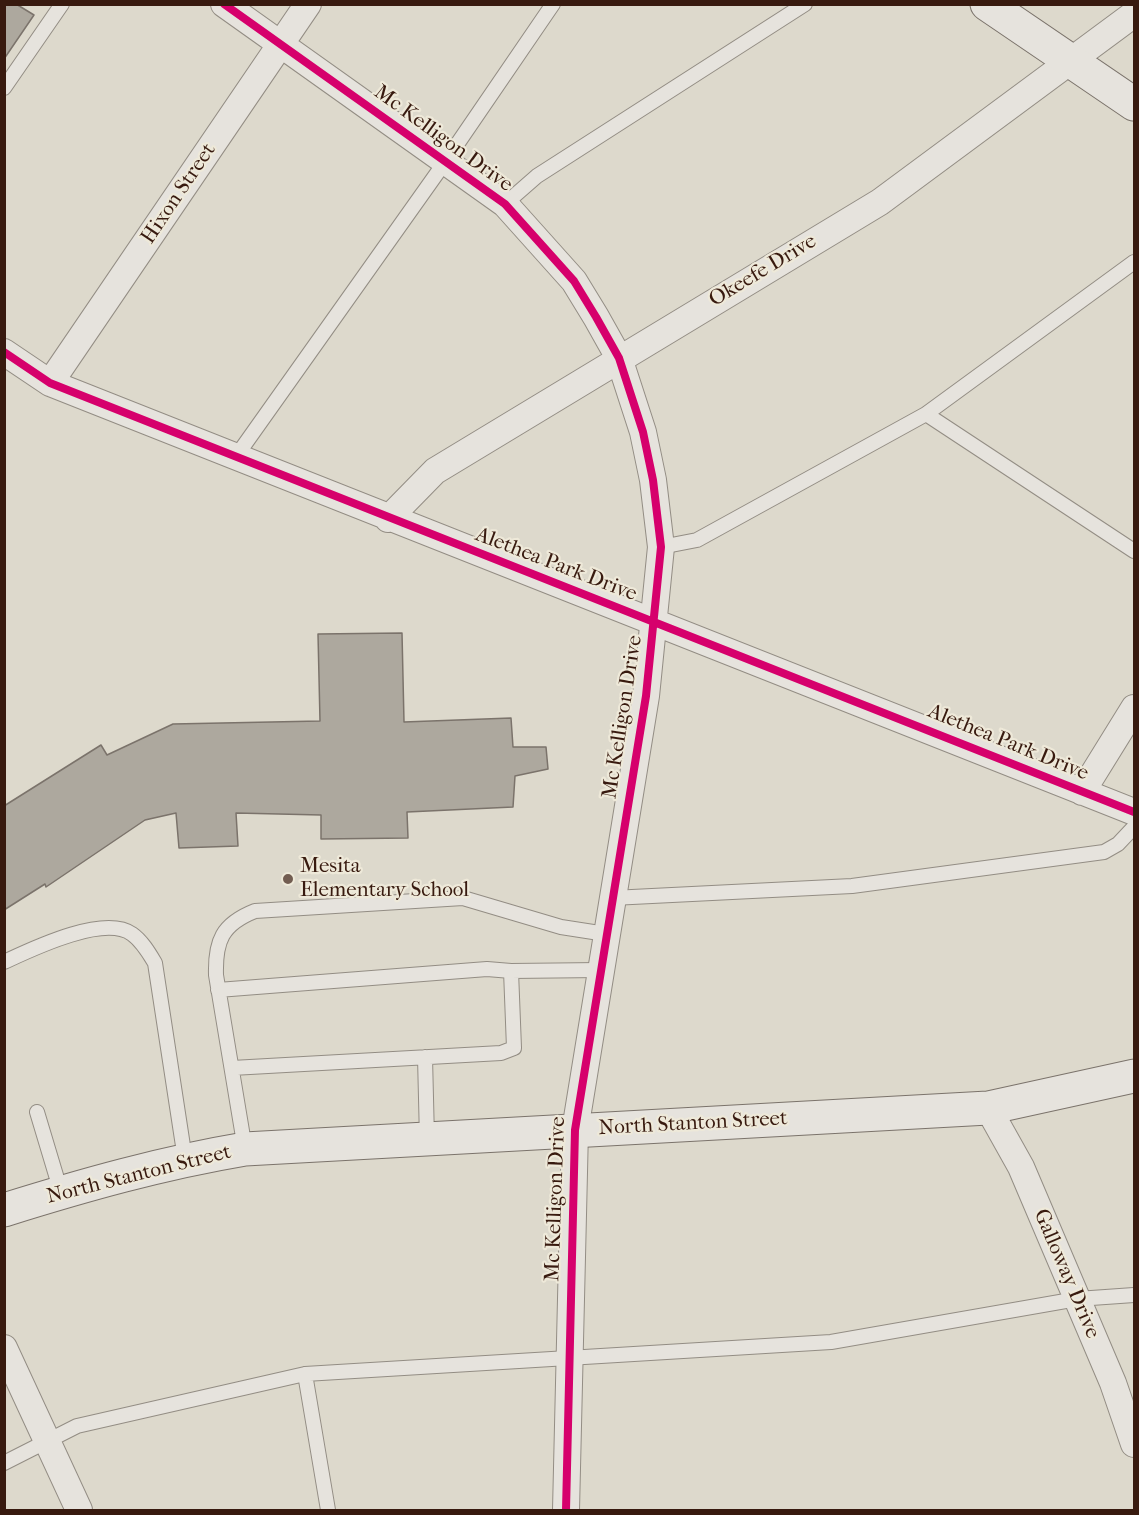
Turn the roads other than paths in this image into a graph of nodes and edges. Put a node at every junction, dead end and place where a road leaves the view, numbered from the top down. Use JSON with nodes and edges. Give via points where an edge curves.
{"nodes":[{"id":1,"x":62,"y":4,"type":"edge"},
{"id":2,"x":224,"y":4,"type":"edge"},
{"id":3,"x":308,"y":4,"type":"edge"},
{"id":4,"x":553,"y":4,"type":"edge"},
{"id":5,"x":805,"y":4,"type":"edge"},
{"id":6,"x":987,"y":4,"type":"edge"},
{"id":7,"x":1134,"y":14,"type":"edge"},
{"id":8,"x":281,"y":45,"type":"junction"},
{"id":9,"x":1072,"y":60,"type":"junction"},
{"id":10,"x":4,"y":88,"type":"edge"},
{"id":11,"x":1134,"y":104,"type":"edge"},
{"id":12,"x":445,"y":162,"type":"junction"},
{"id":13,"x":505,"y":204,"type":"junction"},
{"id":14,"x":1134,"y":262,"type":"edge"},
{"id":15,"x":4,"y":352,"type":"edge"},
{"id":16,"x":618,"y":358,"type":"junction"},
{"id":17,"x":50,"y":383,"type":"junction"},
{"id":18,"x":926,"y":414,"type":"junction"},
{"id":19,"x":235,"y":458,"type":"junction"},
{"id":20,"x":388,"y":519,"type":"junction"},
{"id":21,"x":661,"y":547,"type":"junction"},
{"id":22,"x":1134,"y":551,"type":"edge"},
{"id":23,"x":655,"y":622,"type":"junction"},
{"id":24,"x":1134,"y":708,"type":"edge"},
{"id":25,"x":1082,"y":792,"type":"junction"},
{"id":26,"x":1134,"y":812,"type":"edge"},
{"id":27,"x":1134,"y":827,"type":"edge"},
{"id":28,"x":612,"y":898,"type":"junction"},
{"id":29,"x":606,"y":934,"type":"junction"},
{"id":30,"x":4,"y":962,"type":"edge"},
{"id":31,"x":600,"y":970,"type":"junction"},
{"id":32,"x":511,"y":971,"type":"junction"},
{"id":33,"x":218,"y":990,"type":"junction"},
{"id":34,"x":425,"y":1057,"type":"junction"},
{"id":35,"x":232,"y":1068,"type":"junction"},
{"id":36,"x":1134,"y":1076,"type":"edge"},
{"id":37,"x":988,"y":1108,"type":"junction"},
{"id":38,"x":37,"y":1112,"type":"dead end"},
{"id":39,"x":575,"y":1130,"type":"junction"},
{"id":40,"x":427,"y":1140,"type":"junction"},
{"id":41,"x":245,"y":1149,"type":"junction"},
{"id":42,"x":185,"y":1159,"type":"junction"},
{"id":43,"x":61,"y":1192,"type":"junction"},
{"id":44,"x":4,"y":1210,"type":"edge"},
{"id":45,"x":1134,"y":1295,"type":"edge"},
{"id":46,"x":1077,"y":1299,"type":"junction"},
{"id":47,"x":4,"y":1348,"type":"edge"},
{"id":48,"x":569,"y":1358,"type":"junction"},
{"id":49,"x":305,"y":1374,"type":"junction"},
{"id":50,"x":46,"y":1441,"type":"junction"},
{"id":51,"x":1134,"y":1444,"type":"edge"},
{"id":52,"x":4,"y":1462,"type":"edge"},
{"id":53,"x":79,"y":1510,"type":"edge"},
{"id":54,"x":328,"y":1510,"type":"edge"},
{"id":55,"x":566,"y":1510,"type":"edge"}],
"edges":[{"from":1,"to":10,"type":"lane"},
{"from":2,"to":8,"type":"street","name":"Mc Kelligon Drive"},
{"from":3,"to":8,"type":"street","name":"Hixon Street"},
{"from":4,"to":12,"type":"lane"},
{"from":5,"to":13,"type":"lane","via":[[537,176]]},
{"from":6,"to":9,"type":"street"},
{"from":7,"to":9,"type":"street","name":"Okeefe Drive"},
{"from":8,"to":12,"type":"street","name":"Mc Kelligon Drive"},
{"from":8,"to":17,"type":"street","name":"Hixon Street"},
{"from":9,"to":11,"type":"street"},
{"from":9,"to":16,"type":"street","name":"Okeefe Drive","via":[[880,202]]},
{"from":12,"to":13,"type":"street","name":"Mc Kelligon Drive"},
{"from":12,"to":19,"type":"lane"},
{"from":13,"to":16,"type":"street","name":"Mc Kelligon Drive","via":[[574,282]]},
{"from":14,"to":18,"type":"lane"},
{"from":15,"to":17,"type":"street","name":"Alethea Park Drive"},
{"from":16,"to":20,"type":"street","name":"Okeefe Drive","via":[[435,471]]},
{"from":16,"to":21,"type":"street","name":"Mc Kelligon Drive","via":[[643,432]]},
{"from":17,"to":19,"type":"street","name":"Alethea Park Drive"},
{"from":18,"to":21,"type":"lane","via":[[697,540]]},
{"from":18,"to":22,"type":"lane"},
{"from":19,"to":20,"type":"street","name":"Alethea Park Drive"},
{"from":20,"to":23,"type":"street","name":"Alethea Park Drive"},
{"from":21,"to":23,"type":"street","name":"Mc Kelligon Drive"},
{"from":23,"to":25,"type":"street","name":"Alethea Park Drive"},
{"from":23,"to":28,"type":"street","name":"Mc Kelligon Drive"},
{"from":24,"to":25,"type":"street"},
{"from":25,"to":26,"type":"street","name":"Alethea Park Drive"},
{"from":27,"to":28,"type":"lane","via":[[1104,852],[852,886]]},
{"from":28,"to":29,"type":"street","name":"Mc Kelligon Drive"},
{"from":29,"to":31,"type":"street","name":"Mc Kelligon Drive"},
{"from":29,"to":33,"type":"lane","via":[[561,927],[463,898],[255,911],[238,918],[223,933],[216,950]]},
{"from":30,"to":42,"type":"lane","via":[[87,930],[112,926],[131,933],[146,949],[155,963]]},
{"from":31,"to":32,"type":"lane"},
{"from":31,"to":39,"type":"street","name":"Mc Kelligon Drive"},
{"from":32,"to":33,"type":"lane","via":[[487,969]]},
{"from":32,"to":34,"type":"lane","via":[[514,1048],[501,1053]]},
{"from":33,"to":35,"type":"lane"},
{"from":34,"to":35,"type":"lane"},
{"from":34,"to":40,"type":"lane"},
{"from":35,"to":41,"type":"lane"},
{"from":36,"to":37,"type":"street","name":"North Stanton Street"},
{"from":37,"to":39,"type":"street","name":"North Stanton Street"},
{"from":37,"to":46,"type":"street","name":"Galloway Drive","via":[[1021,1167]]},
{"from":38,"to":43,"type":"lane"},
{"from":39,"to":40,"type":"street","name":"North Stanton Street"},
{"from":39,"to":48,"type":"street","name":"Mc Kelligon Drive"},
{"from":40,"to":41,"type":"street","name":"North Stanton Street"},
{"from":41,"to":42,"type":"street","name":"North Stanton Street"},
{"from":42,"to":43,"type":"street","name":"North Stanton Street"},
{"from":43,"to":44,"type":"street","name":"North Stanton Street"},
{"from":45,"to":46,"type":"lane"},
{"from":46,"to":48,"type":"lane","via":[[831,1342]]},
{"from":46,"to":51,"type":"street","name":"Galloway Drive"},
{"from":47,"to":50,"type":"street"},
{"from":48,"to":49,"type":"lane"},
{"from":48,"to":55,"type":"street","name":"Mc Kelligon Drive"},
{"from":49,"to":50,"type":"lane","via":[[77,1426]]},
{"from":49,"to":54,"type":"lane"},
{"from":50,"to":52,"type":"lane"},
{"from":50,"to":53,"type":"street"}]}
